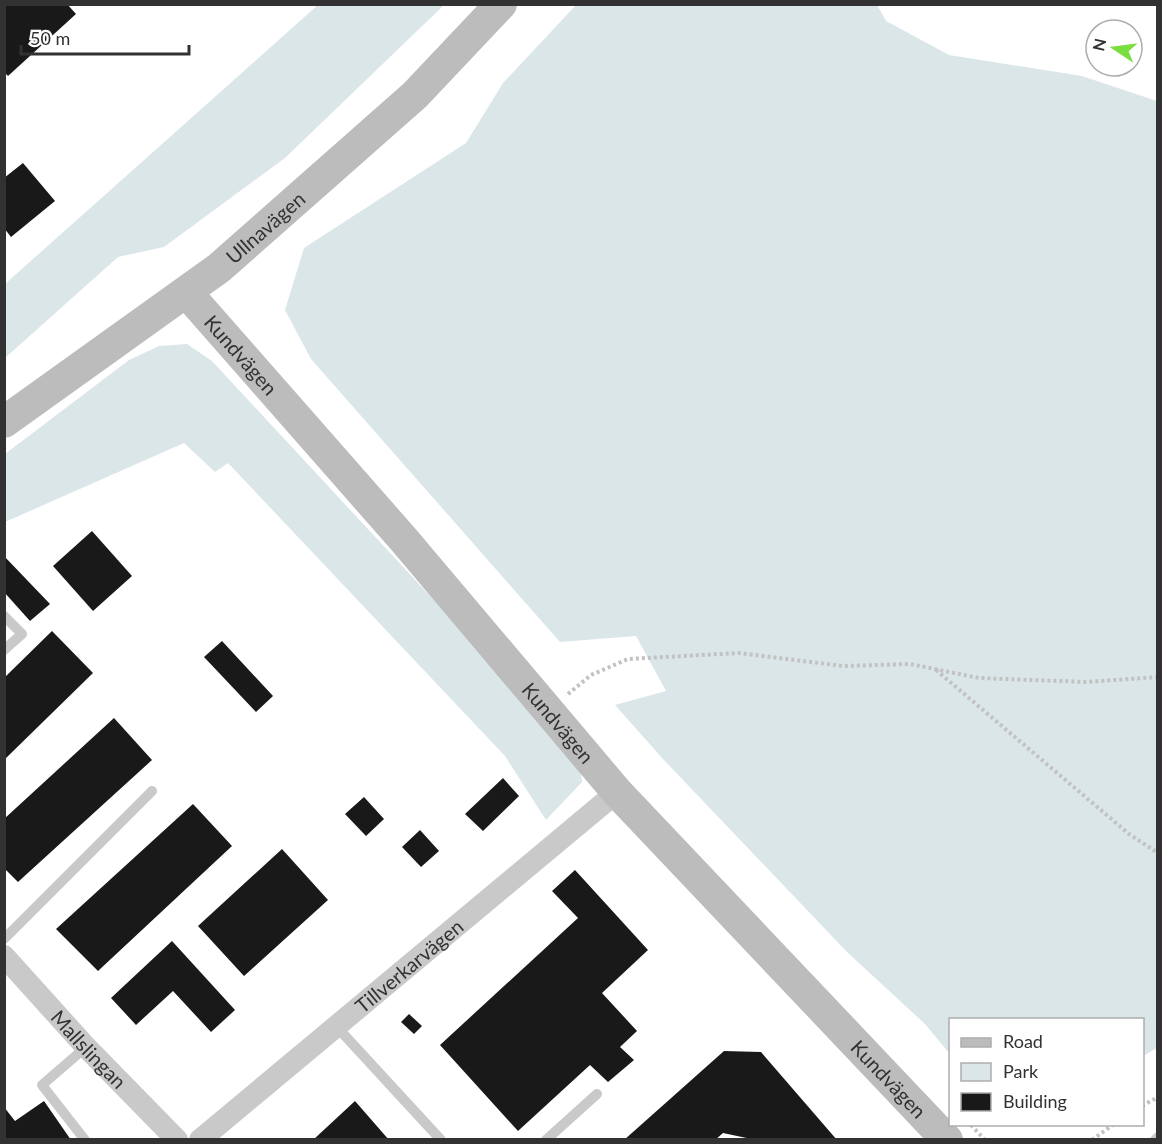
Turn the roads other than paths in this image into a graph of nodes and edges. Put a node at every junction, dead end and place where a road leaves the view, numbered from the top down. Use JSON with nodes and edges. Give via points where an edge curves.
{"nodes":[{"id":1,"x":501,"y":4,"type":"edge"},
{"id":2,"x":187,"y":292,"type":"junction"},
{"id":3,"x":4,"y":422,"type":"edge"},
{"id":4,"x":4,"y":616,"type":"edge"},
{"id":5,"x":4,"y":650,"type":"edge"},
{"id":6,"x":152,"y":791,"type":"dead end"},
{"id":7,"x":617,"y":792,"type":"junction"},
{"id":8,"x":4,"y":939,"type":"edge"},
{"id":9,"x":4,"y":956,"type":"edge"},
{"id":10,"x":336,"y":1026,"type":"junction"},
{"id":11,"x":87,"y":1047,"type":"junction"},
{"id":12,"x":597,"y":1094,"type":"dead end"},
{"id":13,"x":85,"y":1140,"type":"edge"},
{"id":14,"x":177,"y":1140,"type":"edge"},
{"id":15,"x":200,"y":1140,"type":"edge"},
{"id":16,"x":441,"y":1140,"type":"edge"},
{"id":17,"x":546,"y":1140,"type":"edge"},
{"id":18,"x":948,"y":1140,"type":"edge"}],
"edges":[{"from":1,"to":2,"type":"street","name":"Ullnavägen","via":[[415,95]]},
{"from":2,"to":3,"type":"street","name":"Ullnavägen"},
{"from":2,"to":7,"type":"street","name":"Kundvägen"},
{"from":4,"to":5,"type":"lane","via":[[22,634]]},
{"from":6,"to":8,"type":"lane"},
{"from":7,"to":10,"type":"street","name":"Tillverkarvägen"},
{"from":7,"to":18,"type":"street","name":"Kundvägen"},
{"from":9,"to":11,"type":"street","name":"Mallslingan"},
{"from":10,"to":15,"type":"street","name":"Tillverkarvägen"},
{"from":10,"to":16,"type":"lane"},
{"from":11,"to":13,"type":"lane","via":[[42,1085]]},
{"from":11,"to":14,"type":"street","name":"Mallslingan"},
{"from":12,"to":17,"type":"lane"}]}
